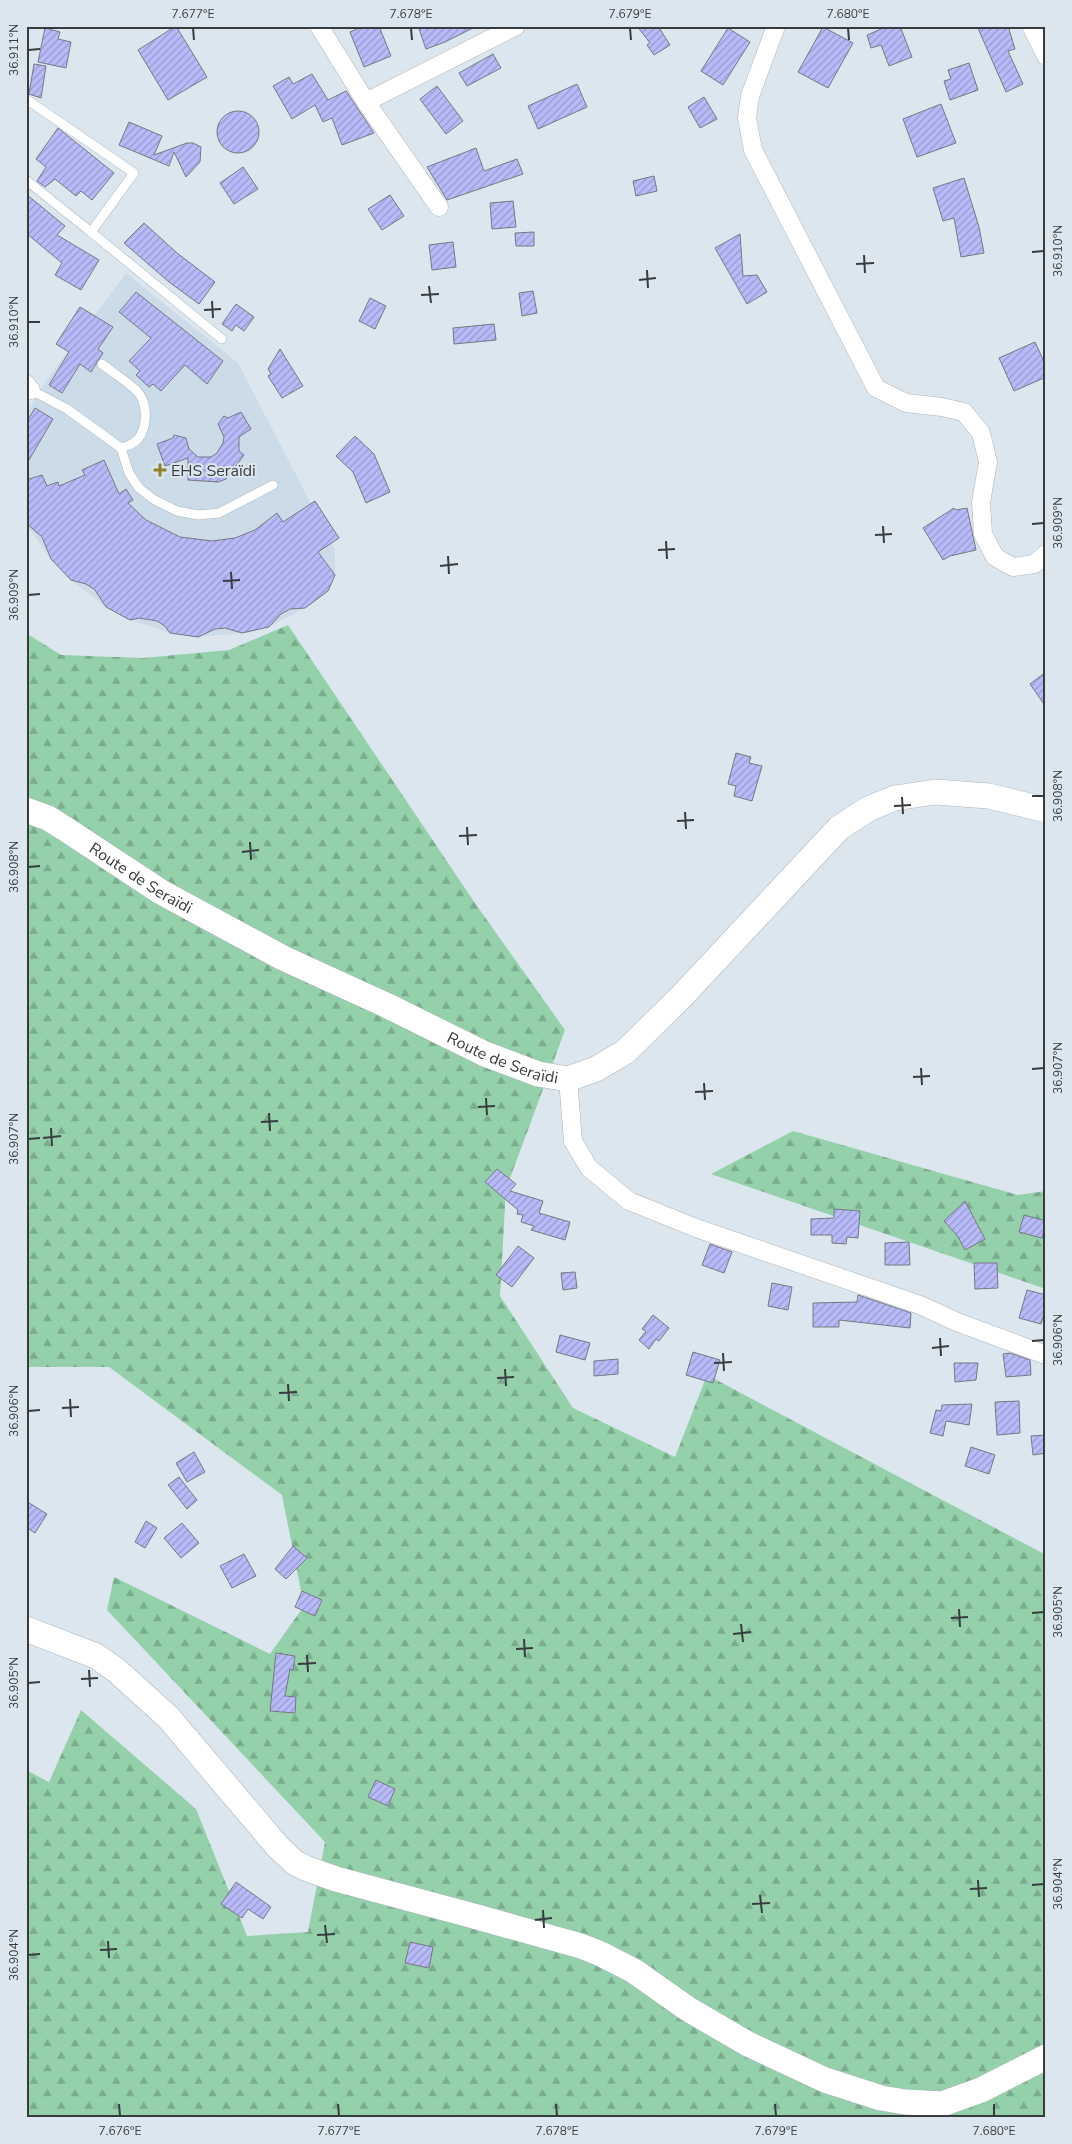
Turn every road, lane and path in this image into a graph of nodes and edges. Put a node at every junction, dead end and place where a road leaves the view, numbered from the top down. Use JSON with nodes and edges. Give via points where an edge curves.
{"nodes":[{"id":1,"x":319,"y":26,"type":"edge"},
{"id":2,"x":516,"y":26,"type":"edge"},
{"id":3,"x":776,"y":26,"type":"edge"},
{"id":4,"x":1031,"y":26,"type":"edge"},
{"id":5,"x":1046,"y":56,"type":"edge"},
{"id":6,"x":26,"y":99,"type":"edge"},
{"id":7,"x":366,"y":102,"type":"junction"},
{"id":8,"x":26,"y":180,"type":"edge"},
{"id":9,"x":439,"y":207,"type":"dead end"},
{"id":10,"x":91,"y":232,"type":"junction"},
{"id":11,"x":222,"y":339,"type":"dead end"},
{"id":12,"x":102,"y":364,"type":"dead end"},
{"id":13,"x":29,"y":387,"type":"edge"},
{"id":14,"x":121,"y":448,"type":"junction"},
{"id":15,"x":273,"y":485,"type":"dead end"},
{"id":16,"x":1046,"y":554,"type":"edge"},
{"id":17,"x":26,"y":810,"type":"edge"},
{"id":18,"x":1046,"y":810,"type":"edge"},
{"id":19,"x":568,"y":1079,"type":"junction"},
{"id":20,"x":1046,"y":1355,"type":"edge"},
{"id":21,"x":26,"y":1629,"type":"edge"},
{"id":22,"x":1046,"y":2057,"type":"edge"}],
"edges":[{"from":1,"to":7,"type":"street"},
{"from":2,"to":7,"type":"street"},
{"from":3,"to":16,"type":"street","via":[[750,96],[746,118],[753,150],[876,388],[906,403],[942,406],[964,412],[981,433],[988,462],[981,502],[983,534],[995,557],[1013,567],[1034,564]]},
{"from":4,"to":5,"type":"street"},
{"from":6,"to":10,"type":"lane","via":[[134,173]]},
{"from":7,"to":9,"type":"street"},
{"from":8,"to":10,"type":"lane"},
{"from":10,"to":11,"type":"lane"},
{"from":12,"to":14,"type":"lane","via":[[138,392],[144,403],[144,429],[138,440]]},
{"from":13,"to":14,"type":"lane","via":[[67,409]]},
{"from":14,"to":15,"type":"lane","via":[[129,473],[140,488],[152,499],[177,511],[219,513]]},
{"from":17,"to":19,"type":"main road","name":"Route de Seraïdi","via":[[48,818],[162,892],[283,958],[485,1054],[538,1074]]},
{"from":18,"to":19,"type":"main road","name":"Route de Seraïdi","via":[[989,796],[936,792],[894,798],[868,809],[839,828],[681,997],[624,1052],[596,1069]]},
{"from":19,"to":20,"type":"street","via":[[573,1141],[589,1168],[629,1201],[696,1228],[920,1305]]},
{"from":21,"to":22,"type":"main road","via":[[96,1656],[116,1670],[168,1717],[278,1847],[305,1868],[602,1954],[748,2044],[825,2080],[881,2098],[942,2104],[980,2090]]}]}
